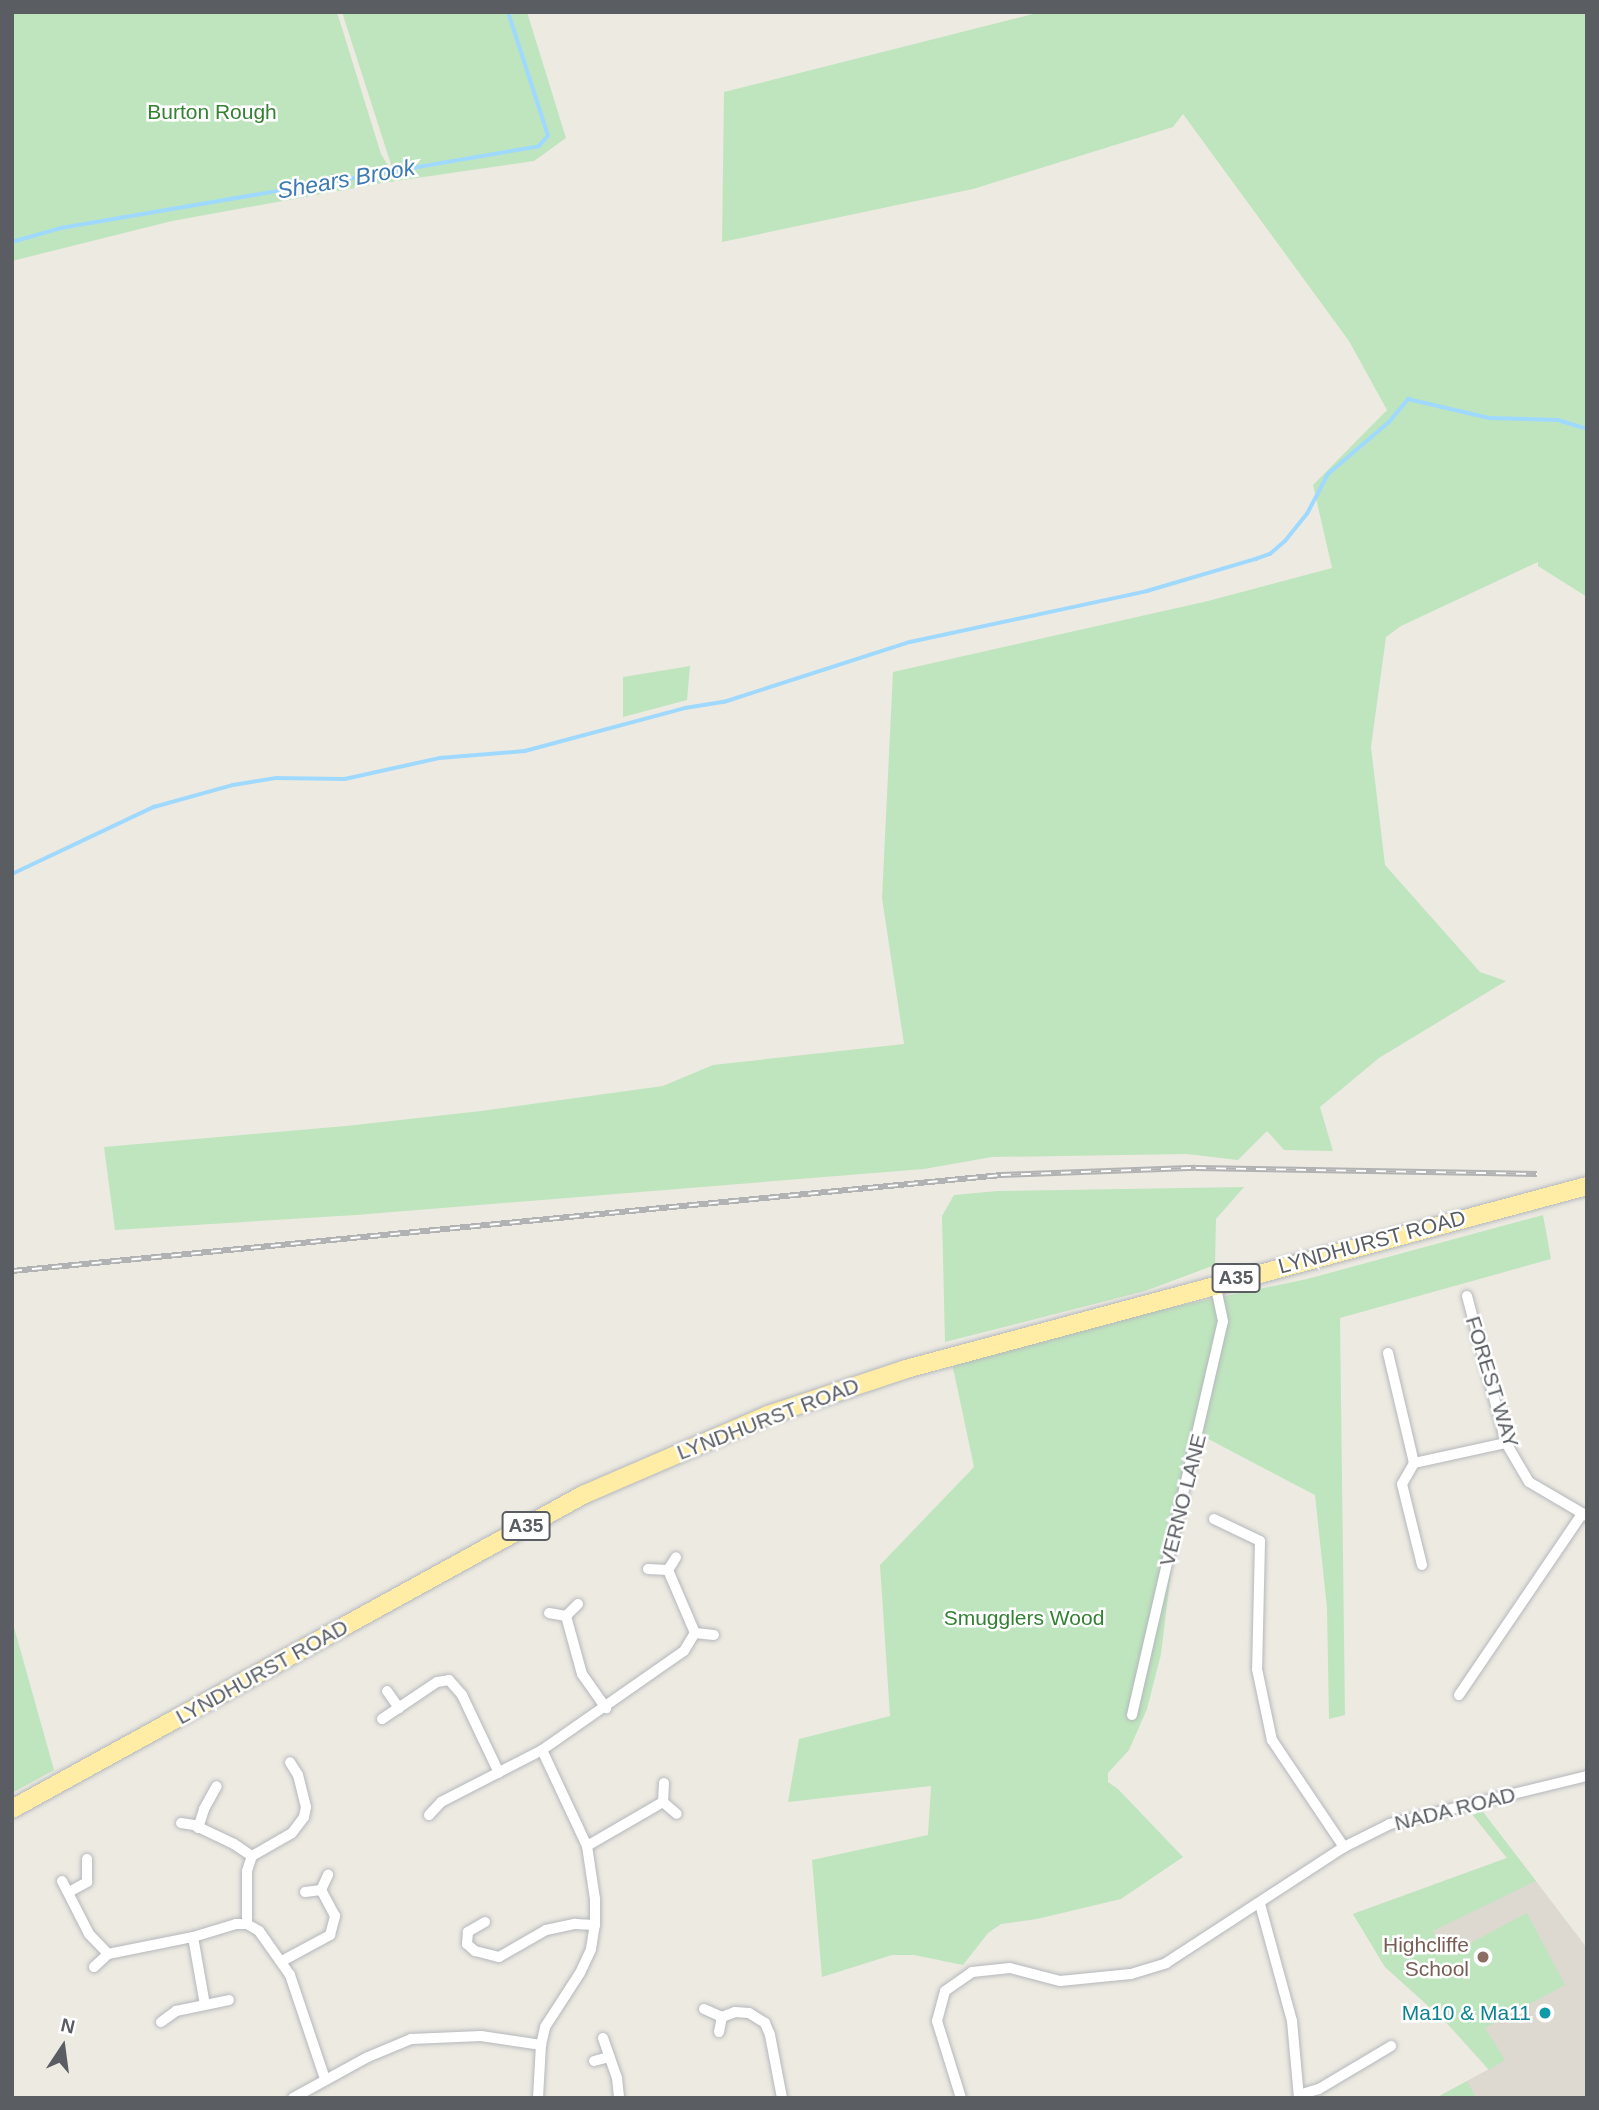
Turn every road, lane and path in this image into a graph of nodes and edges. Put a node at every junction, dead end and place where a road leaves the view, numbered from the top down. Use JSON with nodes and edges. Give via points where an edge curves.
{"nodes":[{"id":1,"x":1587,"y":1186,"type":"edge"},
{"id":2,"x":1215,"y":1284,"type":"junction"},
{"id":3,"x":1467,"y":1296,"type":"dead end"},
{"id":4,"x":1388,"y":1353,"type":"dead end"},
{"id":5,"x":1506,"y":1443,"type":"junction"},
{"id":6,"x":1414,"y":1463,"type":"junction"},
{"id":7,"x":1585,"y":1515,"type":"edge"},
{"id":8,"x":1214,"y":1519,"type":"dead end"},
{"id":9,"x":676,"y":1557,"type":"dead end"},
{"id":10,"x":1422,"y":1565,"type":"dead end"},
{"id":11,"x":648,"y":1569,"type":"dead end"},
{"id":12,"x":668,"y":1570,"type":"junction"},
{"id":13,"x":578,"y":1604,"type":"dead end"},
{"id":14,"x":549,"y":1613,"type":"dead end"},
{"id":15,"x":566,"y":1616,"type":"junction"},
{"id":16,"x":695,"y":1633,"type":"junction"},
{"id":17,"x":714,"y":1635,"type":"dead end"},
{"id":18,"x":387,"y":1691,"type":"dead end"},
{"id":19,"x":1459,"y":1695,"type":"dead end"},
{"id":20,"x":399,"y":1708,"type":"junction"},
{"id":21,"x":606,"y":1708,"type":"junction"},
{"id":22,"x":1132,"y":1715,"type":"dead end"},
{"id":23,"x":382,"y":1719,"type":"dead end"},
{"id":24,"x":542,"y":1750,"type":"junction"},
{"id":25,"x":290,"y":1762,"type":"dead end"},
{"id":26,"x":499,"y":1773,"type":"junction"},
{"id":27,"x":1587,"y":1776,"type":"edge"},
{"id":28,"x":664,"y":1783,"type":"dead end"},
{"id":29,"x":217,"y":1786,"type":"dead end"},
{"id":30,"x":663,"y":1802,"type":"junction"},
{"id":31,"x":12,"y":1810,"type":"edge"},
{"id":32,"x":677,"y":1814,"type":"dead end"},
{"id":33,"x":429,"y":1815,"type":"dead end"},
{"id":34,"x":181,"y":1823,"type":"dead end"},
{"id":35,"x":198,"y":1828,"type":"junction"},
{"id":36,"x":587,"y":1846,"type":"junction"},
{"id":37,"x":1344,"y":1847,"type":"junction"},
{"id":38,"x":252,"y":1856,"type":"junction"},
{"id":39,"x":87,"y":1859,"type":"dead end"},
{"id":40,"x":328,"y":1875,"type":"dead end"},
{"id":41,"x":62,"y":1881,"type":"dead end"},
{"id":42,"x":321,"y":1890,"type":"junction"},
{"id":43,"x":69,"y":1892,"type":"junction"},
{"id":44,"x":304,"y":1892,"type":"dead end"},
{"id":45,"x":1260,"y":1904,"type":"junction"},
{"id":46,"x":485,"y":1922,"type":"dead end"},
{"id":47,"x":247,"y":1924,"type":"junction"},
{"id":48,"x":596,"y":1925,"type":"junction"},
{"id":49,"x":193,"y":1937,"type":"junction"},
{"id":50,"x":108,"y":1954,"type":"junction"},
{"id":51,"x":282,"y":1961,"type":"junction"},
{"id":52,"x":94,"y":1967,"type":"dead end"},
{"id":53,"x":229,"y":2000,"type":"dead end"},
{"id":54,"x":205,"y":2005,"type":"junction"},
{"id":55,"x":704,"y":2009,"type":"dead end"},
{"id":56,"x":722,"y":2017,"type":"junction"},
{"id":57,"x":160,"y":2022,"type":"dead end"},
{"id":58,"x":719,"y":2032,"type":"dead end"},
{"id":59,"x":603,"y":2038,"type":"dead end"},
{"id":60,"x":541,"y":2045,"type":"junction"},
{"id":61,"x":1391,"y":2046,"type":"dead end"},
{"id":62,"x":609,"y":2057,"type":"junction"},
{"id":63,"x":594,"y":2061,"type":"dead end"},
{"id":64,"x":325,"y":2079,"type":"junction"},
{"id":65,"x":1299,"y":2096,"type":"edge"},
{"id":66,"x":293,"y":2098,"type":"edge"},
{"id":67,"x":538,"y":2098,"type":"edge"},
{"id":68,"x":619,"y":2098,"type":"edge"},
{"id":69,"x":782,"y":2098,"type":"edge"},
{"id":70,"x":961,"y":2098,"type":"edge"}],
"edges":[{"from":1,"to":2,"type":"main road","name":"LYNDHURST ROAD","number":"A35"},
{"from":2,"to":22,"type":"street","name":"VERNO LANE","via":[[1223,1321]]},
{"from":2,"to":31,"type":"main road","name":"LYNDHURST ROAD","number":"A35","via":[[905,1369],[768,1415],[619,1477]]},
{"from":3,"to":5,"type":"street","name":"FOREST WAY"},
{"from":4,"to":6,"type":"street"},
{"from":5,"to":6,"type":"street"},
{"from":5,"to":7,"type":"street","name":"FOREST WAY","via":[[1529,1482]]},
{"from":6,"to":10,"type":"street","via":[[1402,1483]]},
{"from":7,"to":19,"type":"street"},
{"from":8,"to":37,"type":"street","via":[[1260,1541],[1257,1670],[1272,1740]]},
{"from":9,"to":12,"type":"street"},
{"from":11,"to":12,"type":"street"},
{"from":12,"to":16,"type":"street"},
{"from":13,"to":15,"type":"street"},
{"from":14,"to":15,"type":"street"},
{"from":15,"to":21,"type":"street","via":[[582,1674]]},
{"from":16,"to":17,"type":"street"},
{"from":16,"to":21,"type":"street","via":[[684,1651]]},
{"from":18,"to":20,"type":"street"},
{"from":20,"to":23,"type":"street"},
{"from":20,"to":26,"type":"street","via":[[437,1682],[449,1680],[456,1685]]},
{"from":21,"to":24,"type":"street"},
{"from":24,"to":26,"type":"street"},
{"from":24,"to":36,"type":"street"},
{"from":25,"to":38,"type":"street","via":[[306,1807],[304,1818],[292,1833]]},
{"from":26,"to":33,"type":"street","via":[[441,1802]]},
{"from":27,"to":37,"type":"street","name":"NADA ROAD","via":[[1400,1821]]},
{"from":28,"to":30,"type":"street"},
{"from":29,"to":35,"type":"street"},
{"from":30,"to":32,"type":"street"},
{"from":30,"to":36,"type":"street"},
{"from":34,"to":35,"type":"street"},
{"from":35,"to":38,"type":"street"},
{"from":36,"to":48,"type":"street"},
{"from":37,"to":45,"type":"street","name":"NADA ROAD"},
{"from":38,"to":47,"type":"street","via":[[247,1871]]},
{"from":39,"to":43,"type":"street","via":[[87,1882]]},
{"from":40,"to":42,"type":"street"},
{"from":41,"to":43,"type":"street"},
{"from":42,"to":44,"type":"street"},
{"from":42,"to":51,"type":"street","via":[[334,1916],[330,1935]]},
{"from":43,"to":50,"type":"street","via":[[89,1934]]},
{"from":45,"to":65,"type":"street","via":[[1292,2021]]},
{"from":45,"to":70,"type":"street","name":"NADA ROAD","via":[[1166,1963],[1131,1974],[1060,1981],[1010,1968],[972,1972],[945,1991],[937,2021]]},
{"from":46,"to":48,"type":"street","via":[[468,1932],[467,1944],[499,1957],[546,1930]]},
{"from":47,"to":49,"type":"street"},
{"from":47,"to":51,"type":"street","via":[[259,1931]]},
{"from":48,"to":60,"type":"street","via":[[586,1962],[551,2016]]},
{"from":49,"to":50,"type":"street"},
{"from":49,"to":54,"type":"street"},
{"from":50,"to":52,"type":"street"},
{"from":51,"to":64,"type":"street"},
{"from":53,"to":54,"type":"street"},
{"from":54,"to":57,"type":"street","via":[[176,2011]]},
{"from":55,"to":56,"type":"street"},
{"from":56,"to":58,"type":"street"},
{"from":56,"to":69,"type":"street","via":[[742,2012],[765,2023]]},
{"from":59,"to":62,"type":"street"},
{"from":60,"to":64,"type":"street","via":[[481,2036],[411,2039]]},
{"from":60,"to":67,"type":"street"},
{"from":61,"to":65,"type":"street"},
{"from":62,"to":63,"type":"street"},
{"from":62,"to":68,"type":"street"},
{"from":64,"to":66,"type":"street"}]}
